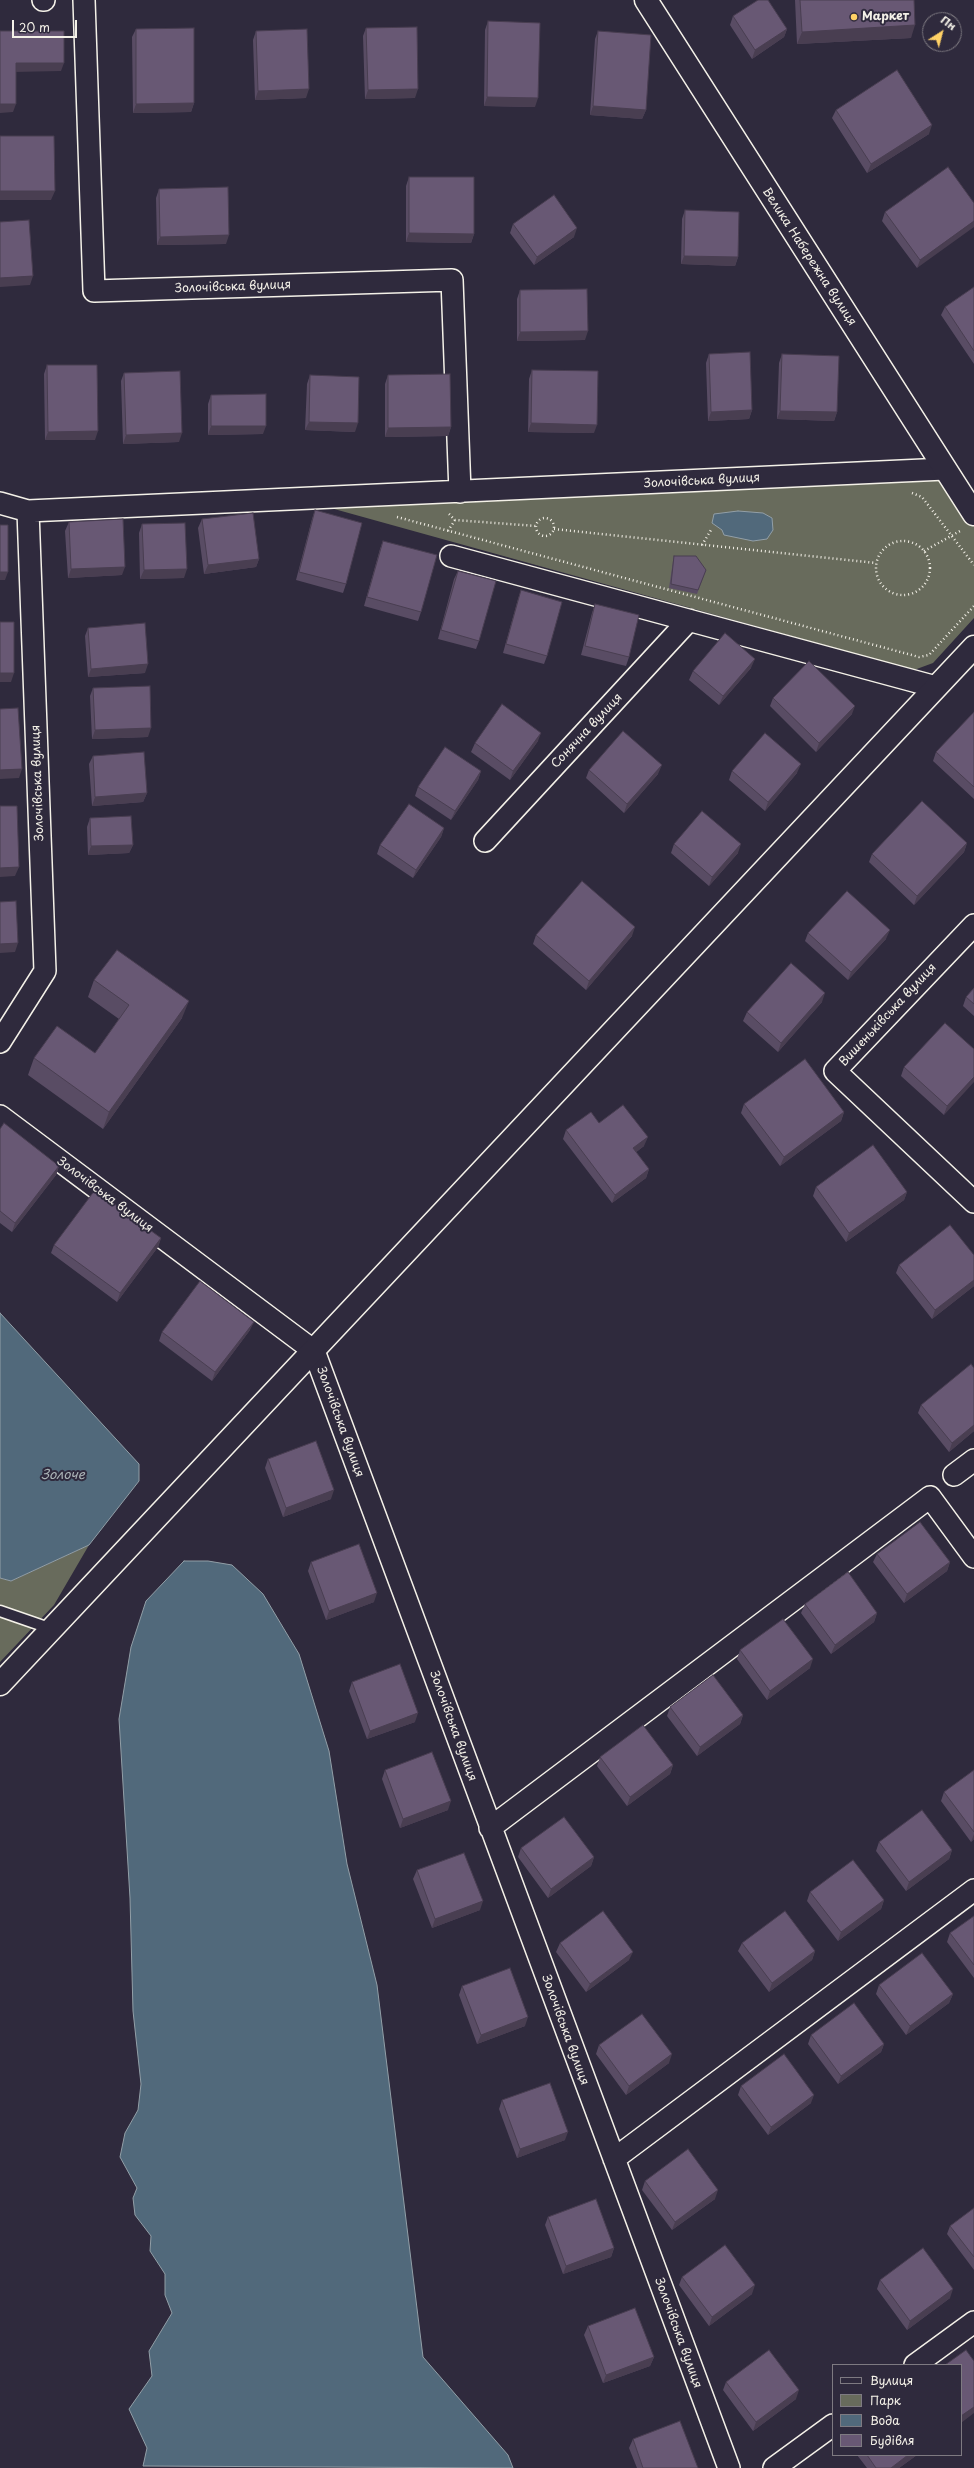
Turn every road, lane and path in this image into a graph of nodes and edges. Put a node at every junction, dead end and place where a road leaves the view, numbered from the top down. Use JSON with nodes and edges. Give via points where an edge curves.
{"nodes":[{"id":1,"x":84,"y":0,"type":"edge"},
{"id":2,"x":646,"y":0,"type":"edge"},
{"id":3,"x":945,"y":470,"type":"junction"},
{"id":4,"x":905,"y":494,"type":"dead end"},
{"id":5,"x":457,"y":500,"type":"junction"},
{"id":6,"x":0,"y":503,"type":"edge"},
{"id":7,"x":445,"y":510,"type":"dead end"},
{"id":8,"x":28,"y":511,"type":"junction"},
{"id":9,"x":395,"y":516,"type":"dead end"},
{"id":10,"x":969,"y":521,"type":"edge"},
{"id":11,"x":536,"y":526,"type":"junction"},
{"id":12,"x":554,"y":529,"type":"junction"},
{"id":13,"x":448,"y":530,"type":"junction"},
{"id":14,"x":711,"y":530,"type":"dead end"},
{"id":15,"x":953,"y":537,"type":"junction"},
{"id":16,"x":702,"y":545,"type":"junction"},
{"id":17,"x":924,"y":551,"type":"junction"},
{"id":18,"x":451,"y":556,"type":"dead end"},
{"id":19,"x":876,"y":563,"type":"junction"},
{"id":20,"x":974,"y":565,"type":"edge"},
{"id":21,"x":974,"y":606,"type":"edge"},
{"id":22,"x":689,"y":620,"type":"junction"},
{"id":23,"x":974,"y":647,"type":"edge"},
{"id":24,"x":936,"y":687,"type":"junction"},
{"id":25,"x":485,"y":841,"type":"dead end"},
{"id":26,"x":974,"y":925,"type":"edge"},
{"id":27,"x":0,"y":1042,"type":"edge"},
{"id":28,"x":0,"y":1116,"type":"edge"},
{"id":29,"x":974,"y":1202,"type":"edge"},
{"id":30,"x":314,"y":1351,"type":"junction"},
{"id":31,"x":974,"y":1460,"type":"edge"},
{"id":32,"x":954,"y":1475,"type":"dead end"},
{"id":33,"x":974,"y":1557,"type":"edge"},
{"id":34,"x":0,"y":1611,"type":"edge"},
{"id":35,"x":52,"y":1629,"type":"junction"},
{"id":36,"x":0,"y":1684,"type":"edge"},
{"id":37,"x":490,"y":1828,"type":"junction"},
{"id":38,"x":974,"y":1890,"type":"edge"},
{"id":39,"x":614,"y":2159,"type":"junction"},
{"id":40,"x":974,"y":2322,"type":"edge"},
{"id":41,"x":915,"y":2364,"type":"edge"},
{"id":42,"x":832,"y":2426,"type":"edge"},
{"id":43,"x":729,"y":2468,"type":"edge"},
{"id":44,"x":774,"y":2468,"type":"edge"}],
"edges":[{"from":1,"to":5,"type":"street","name":"Золочівська вулиця","via":[[94,291],[452,280]]},
{"from":2,"to":3,"type":"street","name":"Велика Набережна вулиця"},
{"from":3,"to":5,"type":"street","name":"Золочівська вулиця"},
{"from":3,"to":10,"type":"street","name":"Велика Набережна вулиця"},
{"from":4,"to":15,"type":"path","via":[[922,497]]},
{"from":5,"to":7,"type":"path"},
{"from":5,"to":8,"type":"street","name":"Золочівська вулиця"},
{"from":6,"to":8,"type":"street","name":"Золочівська вулиця"},
{"from":8,"to":27,"type":"street","name":"Золочівська вулиця","via":[[45,971]]},
{"from":9,"to":13,"type":"path"},
{"from":10,"to":15,"type":"path"},
{"from":11,"to":12,"type":"path","via":[[537,532],[542,536],[548,536]]},
{"from":11,"to":12,"type":"path","via":[[538,521],[546,518],[553,523]]},
{"from":11,"to":13,"type":"path","via":[[455,520]]},
{"from":12,"to":16,"type":"path"},
{"from":13,"to":21,"type":"path","via":[[919,657],[929,655]]},
{"from":14,"to":16,"type":"path"},
{"from":15,"to":17,"type":"path"},
{"from":15,"to":20,"type":"path"},
{"from":16,"to":19,"type":"path"},
{"from":17,"to":19,"type":"path","via":[[910,541],[892,542],[879,554]]},
{"from":17,"to":19,"type":"path","via":[[930,568],[929,577],[917,591],[909,594],[891,592],[884,587],[878,580]]},
{"from":18,"to":22,"type":"street"},
{"from":22,"to":24,"type":"street"},
{"from":22,"to":25,"type":"street","name":"Сонячна вулиця"},
{"from":23,"to":24,"type":"street"},
{"from":24,"to":30,"type":"street"},
{"from":26,"to":29,"type":"street","name":"Вишеньківська вулиця","via":[[835,1071]]},
{"from":28,"to":30,"type":"street","name":"Золочівська вулиця"},
{"from":30,"to":35,"type":"street"},
{"from":30,"to":37,"type":"street","name":"Золочівська вулиця"},
{"from":31,"to":32,"type":"street"},
{"from":33,"to":37,"type":"street","via":[[930,1497]]},
{"from":34,"to":35,"type":"lane"},
{"from":35,"to":36,"type":"street"},
{"from":37,"to":39,"type":"street","name":"Золочівська вулиця"},
{"from":38,"to":39,"type":"street"},
{"from":39,"to":43,"type":"street","name":"Золочівська вулиця"},
{"from":40,"to":41,"type":"street"},
{"from":42,"to":44,"type":"street"}]}
